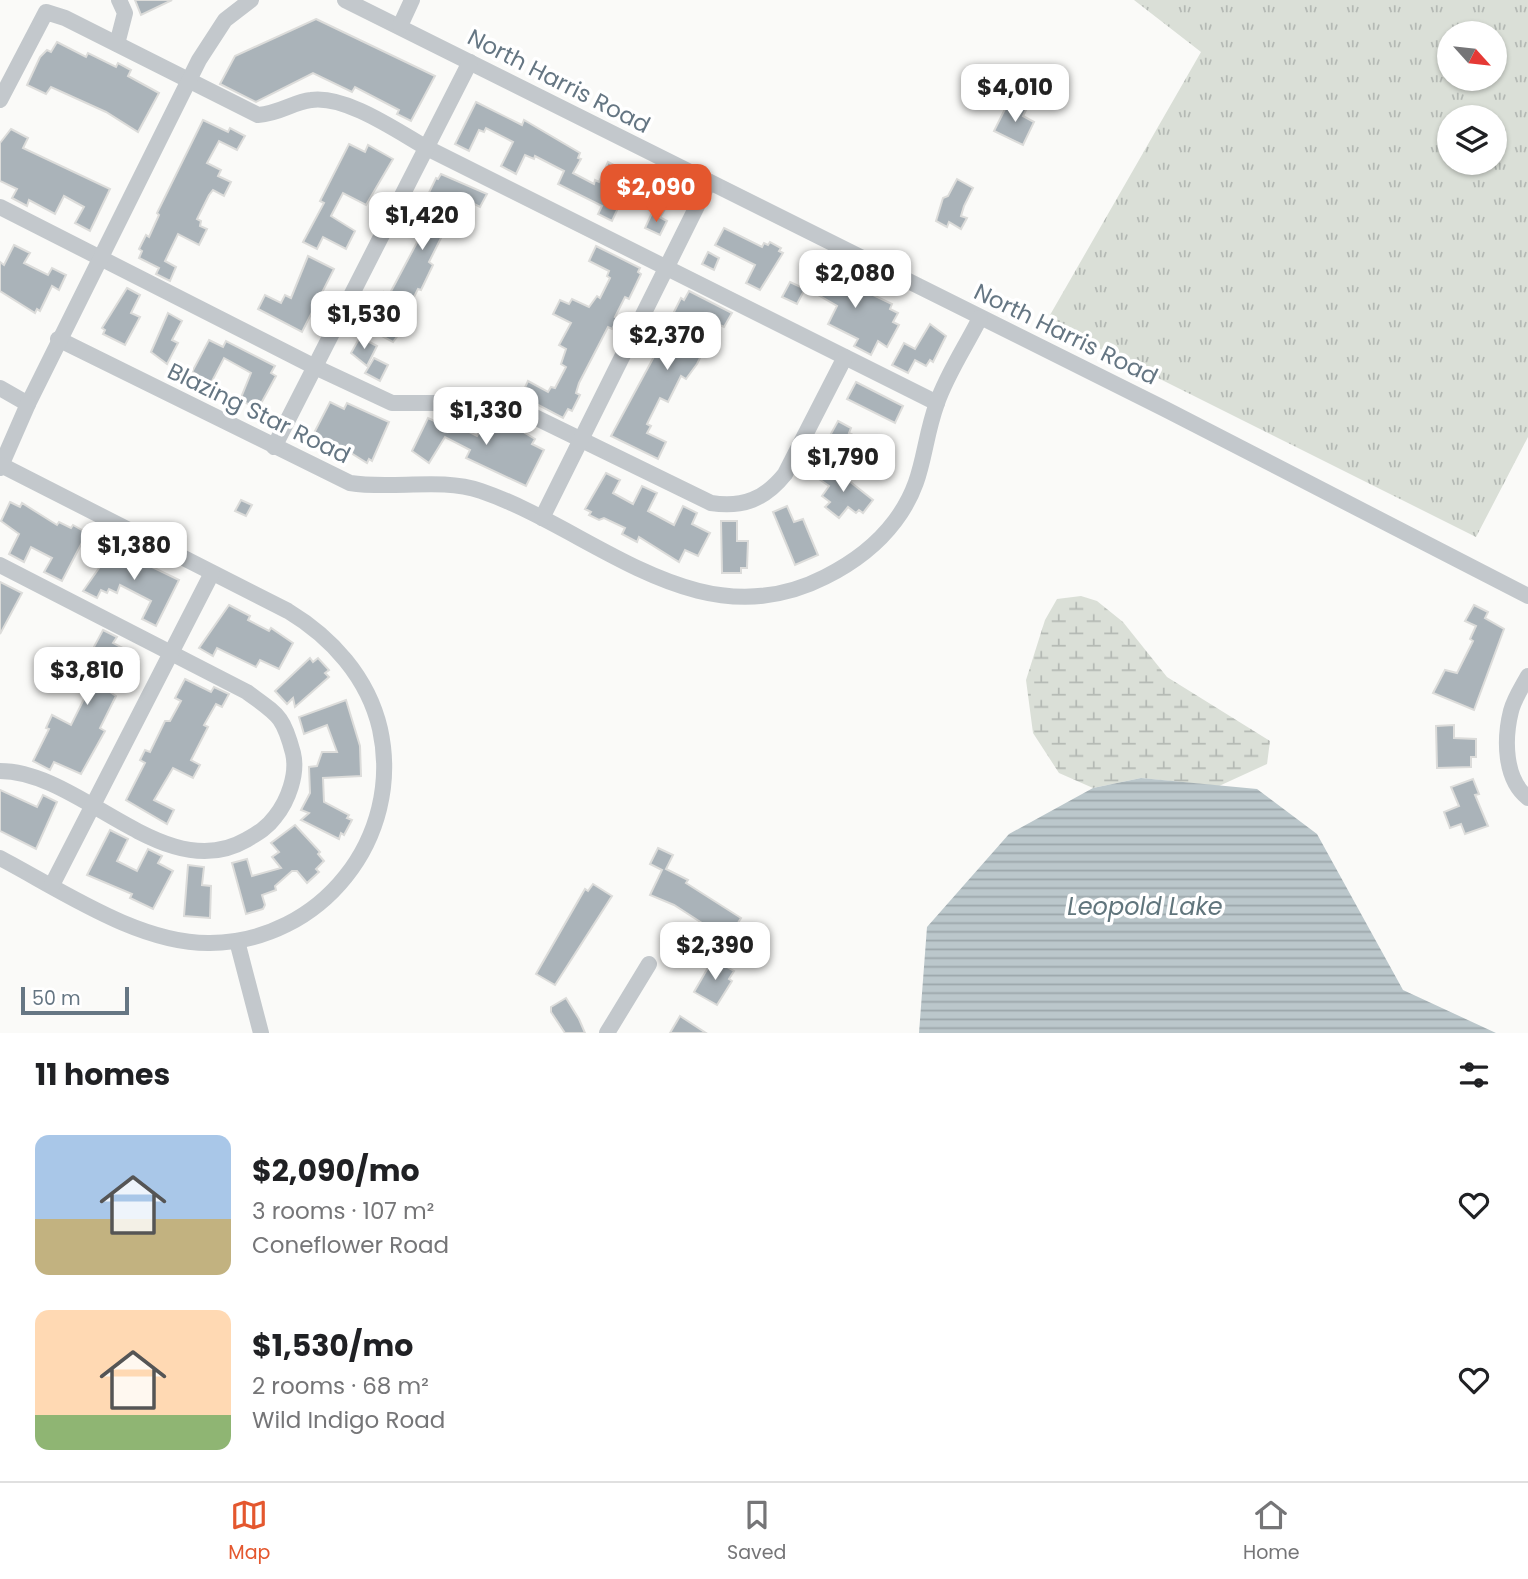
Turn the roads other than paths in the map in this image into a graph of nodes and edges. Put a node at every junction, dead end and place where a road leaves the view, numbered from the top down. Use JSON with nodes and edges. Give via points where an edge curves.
{"nodes":[{"id":1,"x":54,"y":0,"type":"edge"},
{"id":2,"x":119,"y":0,"type":"edge"},
{"id":3,"x":251,"y":0,"type":"edge"},
{"id":4,"x":345,"y":0,"type":"edge"},
{"id":5,"x":412,"y":0,"type":"edge"},
{"id":6,"x":59,"y":16,"type":"junction"},
{"id":7,"x":400,"y":26,"type":"junction"},
{"id":8,"x":117,"y":44,"type":"junction"},
{"id":9,"x":470,"y":62,"type":"junction"},
{"id":10,"x":189,"y":81,"type":"junction"},
{"id":11,"x":0,"y":100,"type":"edge"},
{"id":12,"x":427,"y":148,"type":"junction"},
{"id":13,"x":709,"y":181,"type":"junction"},
{"id":14,"x":0,"y":207,"type":"edge"},
{"id":15,"x":101,"y":257,"type":"junction"},
{"id":16,"x":667,"y":267,"type":"junction"},
{"id":17,"x":981,"y":318,"type":"junction"},
{"id":18,"x":58,"y":339,"type":"junction"},
{"id":19,"x":845,"y":357,"type":"junction"},
{"id":20,"x":315,"y":367,"type":"junction"},
{"id":21,"x":0,"y":388,"type":"edge"},
{"id":22,"x":937,"y":403,"type":"junction"},
{"id":23,"x":28,"y":404,"type":"junction"},
{"id":24,"x":582,"y":440,"type":"junction"},
{"id":25,"x":274,"y":447,"type":"junction"},
{"id":26,"x":1,"y":466,"type":"edge"},
{"id":27,"x":542,"y":518,"type":"junction"},
{"id":28,"x":0,"y":565,"type":"edge"},
{"id":29,"x":212,"y":573,"type":"junction"},
{"id":30,"x":1528,"y":596,"type":"edge"},
{"id":31,"x":171,"y":652,"type":"junction"},
{"id":32,"x":1528,"y":676,"type":"edge"},
{"id":33,"x":0,"y":771,"type":"edge"},
{"id":34,"x":1528,"y":798,"type":"edge"},
{"id":35,"x":93,"y":806,"type":"junction"},
{"id":36,"x":0,"y":858,"type":"edge"},
{"id":37,"x":52,"y":885,"type":"junction"},
{"id":38,"x":237,"y":941,"type":"junction"},
{"id":39,"x":649,"y":964,"type":"dead end"},
{"id":40,"x":261,"y":1033,"type":"edge"},
{"id":41,"x":607,"y":1033,"type":"edge"}],
"edges":[{"from":1,"to":6,"type":"street"},
{"from":2,"to":8,"type":"street","via":[[125,13]]},
{"from":3,"to":10,"type":"street","via":[[225,20]]},
{"from":4,"to":7,"type":"street","name":"North Harris Road"},
{"from":5,"to":7,"type":"street"},
{"from":6,"to":8,"type":"street"},
{"from":6,"to":11,"type":"street","via":[[46,12]]},
{"from":7,"to":9,"type":"street","name":"North Harris Road"},
{"from":8,"to":10,"type":"street"},
{"from":9,"to":12,"type":"street"},
{"from":9,"to":13,"type":"street","name":"North Harris Road"},
{"from":10,"to":12,"type":"street","via":[[258,114],[278,113],[310,99],[332,101]]},
{"from":10,"to":15,"type":"street"},
{"from":12,"to":16,"type":"street"},
{"from":12,"to":20,"type":"street"},
{"from":13,"to":16,"type":"street"},
{"from":13,"to":17,"type":"street","name":"North Harris Road"},
{"from":14,"to":15,"type":"street"},
{"from":15,"to":18,"type":"street"},
{"from":15,"to":20,"type":"street"},
{"from":16,"to":19,"type":"street"},
{"from":16,"to":24,"type":"street"},
{"from":17,"to":22,"type":"street","name":"Blazing Star Road"},
{"from":17,"to":30,"type":"street","name":"North Harris Road"},
{"from":18,"to":23,"type":"street"},
{"from":18,"to":25,"type":"street","name":"Blazing Star Road"},
{"from":19,"to":22,"type":"street"},
{"from":19,"to":24,"type":"street","via":[[785,474],[772,490],[752,501],[731,506],[711,503]]},
{"from":20,"to":24,"type":"street","via":[[392,402],[506,403]]},
{"from":20,"to":25,"type":"street"},
{"from":21,"to":23,"type":"street"},
{"from":22,"to":27,"type":"street","name":"Blazing Star Road","via":[[920,474],[894,522],[859,557],[807,586],[755,597],[689,590]]},
{"from":23,"to":26,"type":"street"},
{"from":24,"to":27,"type":"street"},
{"from":25,"to":27,"type":"street","name":"Blazing Star Road","via":[[350,483],[456,485]]},
{"from":26,"to":29,"type":"street"},
{"from":28,"to":31,"type":"street"},
{"from":29,"to":31,"type":"street"},
{"from":29,"to":38,"type":"street","via":[[288,611],[333,644],[367,693],[382,752],[381,802],[354,866],[307,915]]},
{"from":31,"to":35,"type":"street"},
{"from":31,"to":35,"type":"street","via":[[247,692],[283,719],[294,758],[288,801],[267,828],[234,847],[208,851],[177,849]]},
{"from":32,"to":34,"type":"street","via":[[1511,709],[1506,751],[1518,790]]},
{"from":33,"to":35,"type":"street","via":[[30,775]]},
{"from":35,"to":37,"type":"street"},
{"from":36,"to":37,"type":"street"},
{"from":37,"to":38,"type":"street","via":[[153,934],[195,942]]},
{"from":38,"to":40,"type":"street"},
{"from":39,"to":41,"type":"street"}]}
